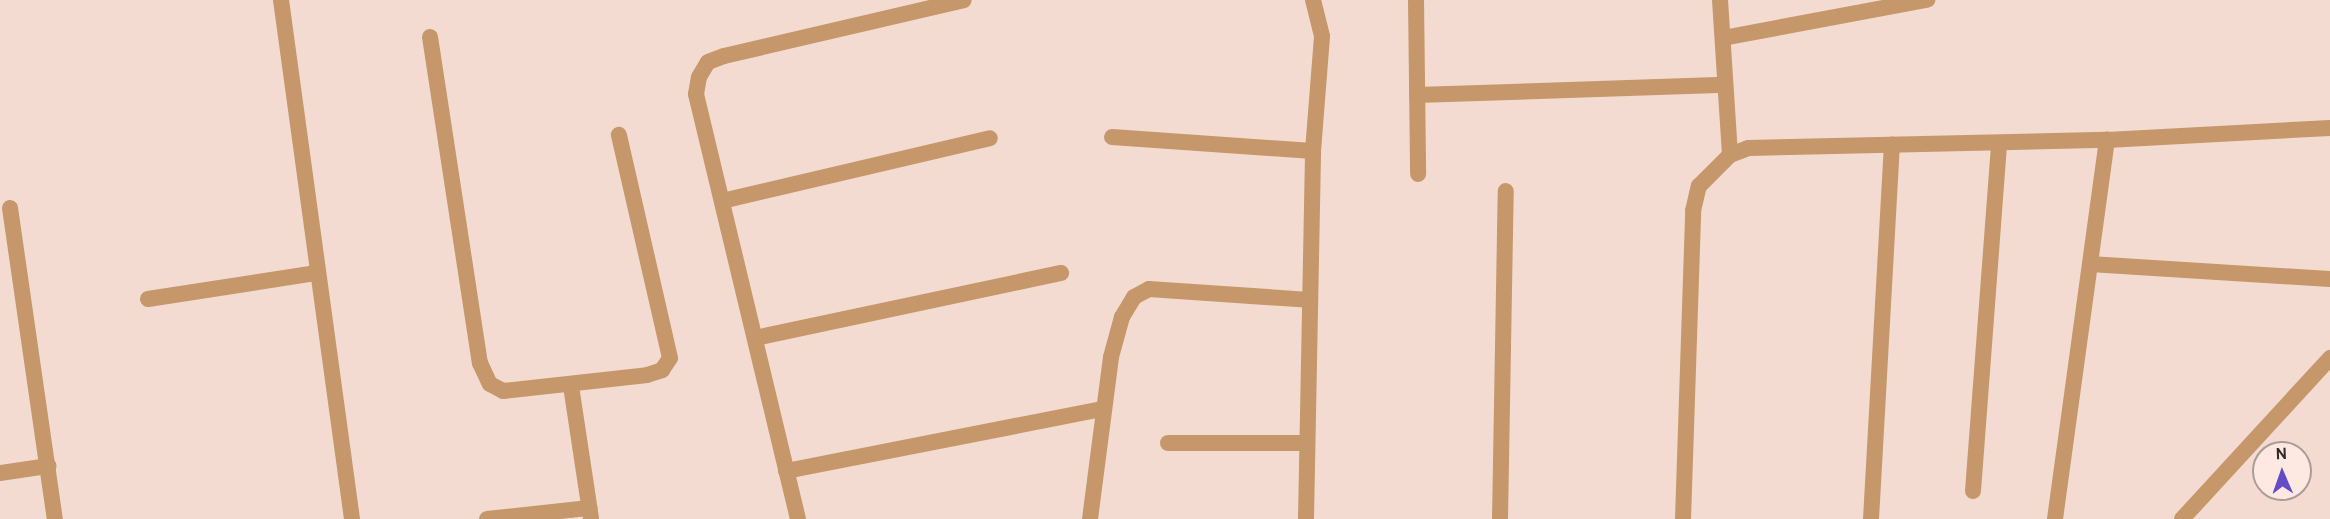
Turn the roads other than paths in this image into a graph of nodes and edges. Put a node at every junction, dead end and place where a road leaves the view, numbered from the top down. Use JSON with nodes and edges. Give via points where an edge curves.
{"nodes":[{"id":1,"x":281,"y":0,"type":"edge"},
{"id":2,"x":964,"y":0,"type":"edge"},
{"id":3,"x":1313,"y":0,"type":"edge"},
{"id":4,"x":1416,"y":0,"type":"edge"},
{"id":5,"x":1720,"y":0,"type":"edge"},
{"id":6,"x":1927,"y":0,"type":"edge"},
{"id":7,"x":1889,"y":4,"type":"edge"},
{"id":8,"x":430,"y":37,"type":"dead end"},
{"id":9,"x":1722,"y":38,"type":"junction"},
{"id":10,"x":1725,"y":85,"type":"junction"},
{"id":11,"x":1417,"y":94,"type":"junction"},
{"id":12,"x":2330,"y":128,"type":"edge"},
{"id":13,"x":619,"y":135,"type":"dead end"},
{"id":14,"x":1112,"y":137,"type":"dead end"},
{"id":15,"x":990,"y":138,"type":"dead end"},
{"id":16,"x":2107,"y":140,"type":"junction"},
{"id":17,"x":1999,"y":143,"type":"junction"},
{"id":18,"x":1892,"y":145,"type":"junction"},
{"id":19,"x":1313,"y":151,"type":"junction"},
{"id":20,"x":1730,"y":155,"type":"junction"},
{"id":21,"x":1418,"y":174,"type":"dead end"},
{"id":22,"x":1506,"y":191,"type":"dead end"},
{"id":23,"x":722,"y":201,"type":"junction"},
{"id":24,"x":10,"y":208,"type":"dead end"},
{"id":25,"x":2090,"y":264,"type":"junction"},
{"id":26,"x":315,"y":273,"type":"junction"},
{"id":27,"x":1061,"y":273,"type":"dead end"},
{"id":28,"x":2330,"y":279,"type":"edge"},
{"id":29,"x":148,"y":299,"type":"dead end"},
{"id":30,"x":1309,"y":300,"type":"junction"},
{"id":31,"x":755,"y":338,"type":"junction"},
{"id":32,"x":2330,"y":358,"type":"edge"},
{"id":33,"x":571,"y":386,"type":"junction"},
{"id":34,"x":1102,"y":409,"type":"junction"},
{"id":35,"x":1168,"y":443,"type":"dead end"},
{"id":36,"x":1307,"y":443,"type":"junction"},
{"id":37,"x":48,"y":466,"type":"junction"},
{"id":38,"x":786,"y":471,"type":"junction"},
{"id":39,"x":0,"y":474,"type":"edge"},
{"id":40,"x":1973,"y":491,"type":"dead end"},
{"id":41,"x":590,"y":514,"type":"edge"},
{"id":42,"x":55,"y":519,"type":"edge"},
{"id":43,"x":352,"y":519,"type":"edge"},
{"id":44,"x":487,"y":519,"type":"edge"},
{"id":45,"x":798,"y":519,"type":"edge"},
{"id":46,"x":1090,"y":519,"type":"edge"},
{"id":47,"x":1306,"y":519,"type":"edge"},
{"id":48,"x":1500,"y":519,"type":"edge"},
{"id":49,"x":1683,"y":519,"type":"edge"},
{"id":50,"x":1871,"y":519,"type":"edge"},
{"id":51,"x":2055,"y":519,"type":"edge"},
{"id":52,"x":2181,"y":519,"type":"edge"}],
"edges":[{"from":1,"to":26,"type":"street"},
{"from":2,"to":23,"type":"street","via":[[708,62],[696,94]]},
{"from":3,"to":19,"type":"street","via":[[1322,36]]},
{"from":4,"to":11,"type":"street"},
{"from":5,"to":9,"type":"street"},
{"from":6,"to":7,"type":"street"},
{"from":7,"to":9,"type":"street"},
{"from":8,"to":33,"type":"street","via":[[480,363],[490,384],[503,391]]},
{"from":9,"to":10,"type":"street"},
{"from":10,"to":11,"type":"street"},
{"from":10,"to":20,"type":"street"},
{"from":11,"to":21,"type":"street"},
{"from":12,"to":16,"type":"street"},
{"from":13,"to":33,"type":"street","via":[[670,358],[662,370],[647,375]]},
{"from":14,"to":19,"type":"street"},
{"from":15,"to":23,"type":"street"},
{"from":16,"to":17,"type":"street"},
{"from":16,"to":25,"type":"street"},
{"from":17,"to":18,"type":"street"},
{"from":17,"to":40,"type":"street"},
{"from":18,"to":20,"type":"street","via":[[1748,148]]},
{"from":18,"to":50,"type":"street"},
{"from":19,"to":30,"type":"street"},
{"from":20,"to":49,"type":"street","via":[[1699,186],[1694,211]]},
{"from":22,"to":48,"type":"street"},
{"from":23,"to":31,"type":"street"},
{"from":24,"to":37,"type":"street"},
{"from":25,"to":28,"type":"street"},
{"from":25,"to":51,"type":"street"},
{"from":26,"to":29,"type":"street"},
{"from":26,"to":43,"type":"street"},
{"from":27,"to":31,"type":"street"},
{"from":30,"to":34,"type":"street","via":[[1149,289],[1134,297],[1122,317]]},
{"from":30,"to":36,"type":"street"},
{"from":31,"to":38,"type":"street"},
{"from":32,"to":52,"type":"street"},
{"from":33,"to":41,"type":"street"},
{"from":34,"to":38,"type":"street"},
{"from":34,"to":46,"type":"street"},
{"from":35,"to":36,"type":"street"},
{"from":36,"to":47,"type":"street"},
{"from":37,"to":39,"type":"street"},
{"from":37,"to":42,"type":"street"},
{"from":38,"to":45,"type":"street"},
{"from":41,"to":44,"type":"street"}]}
